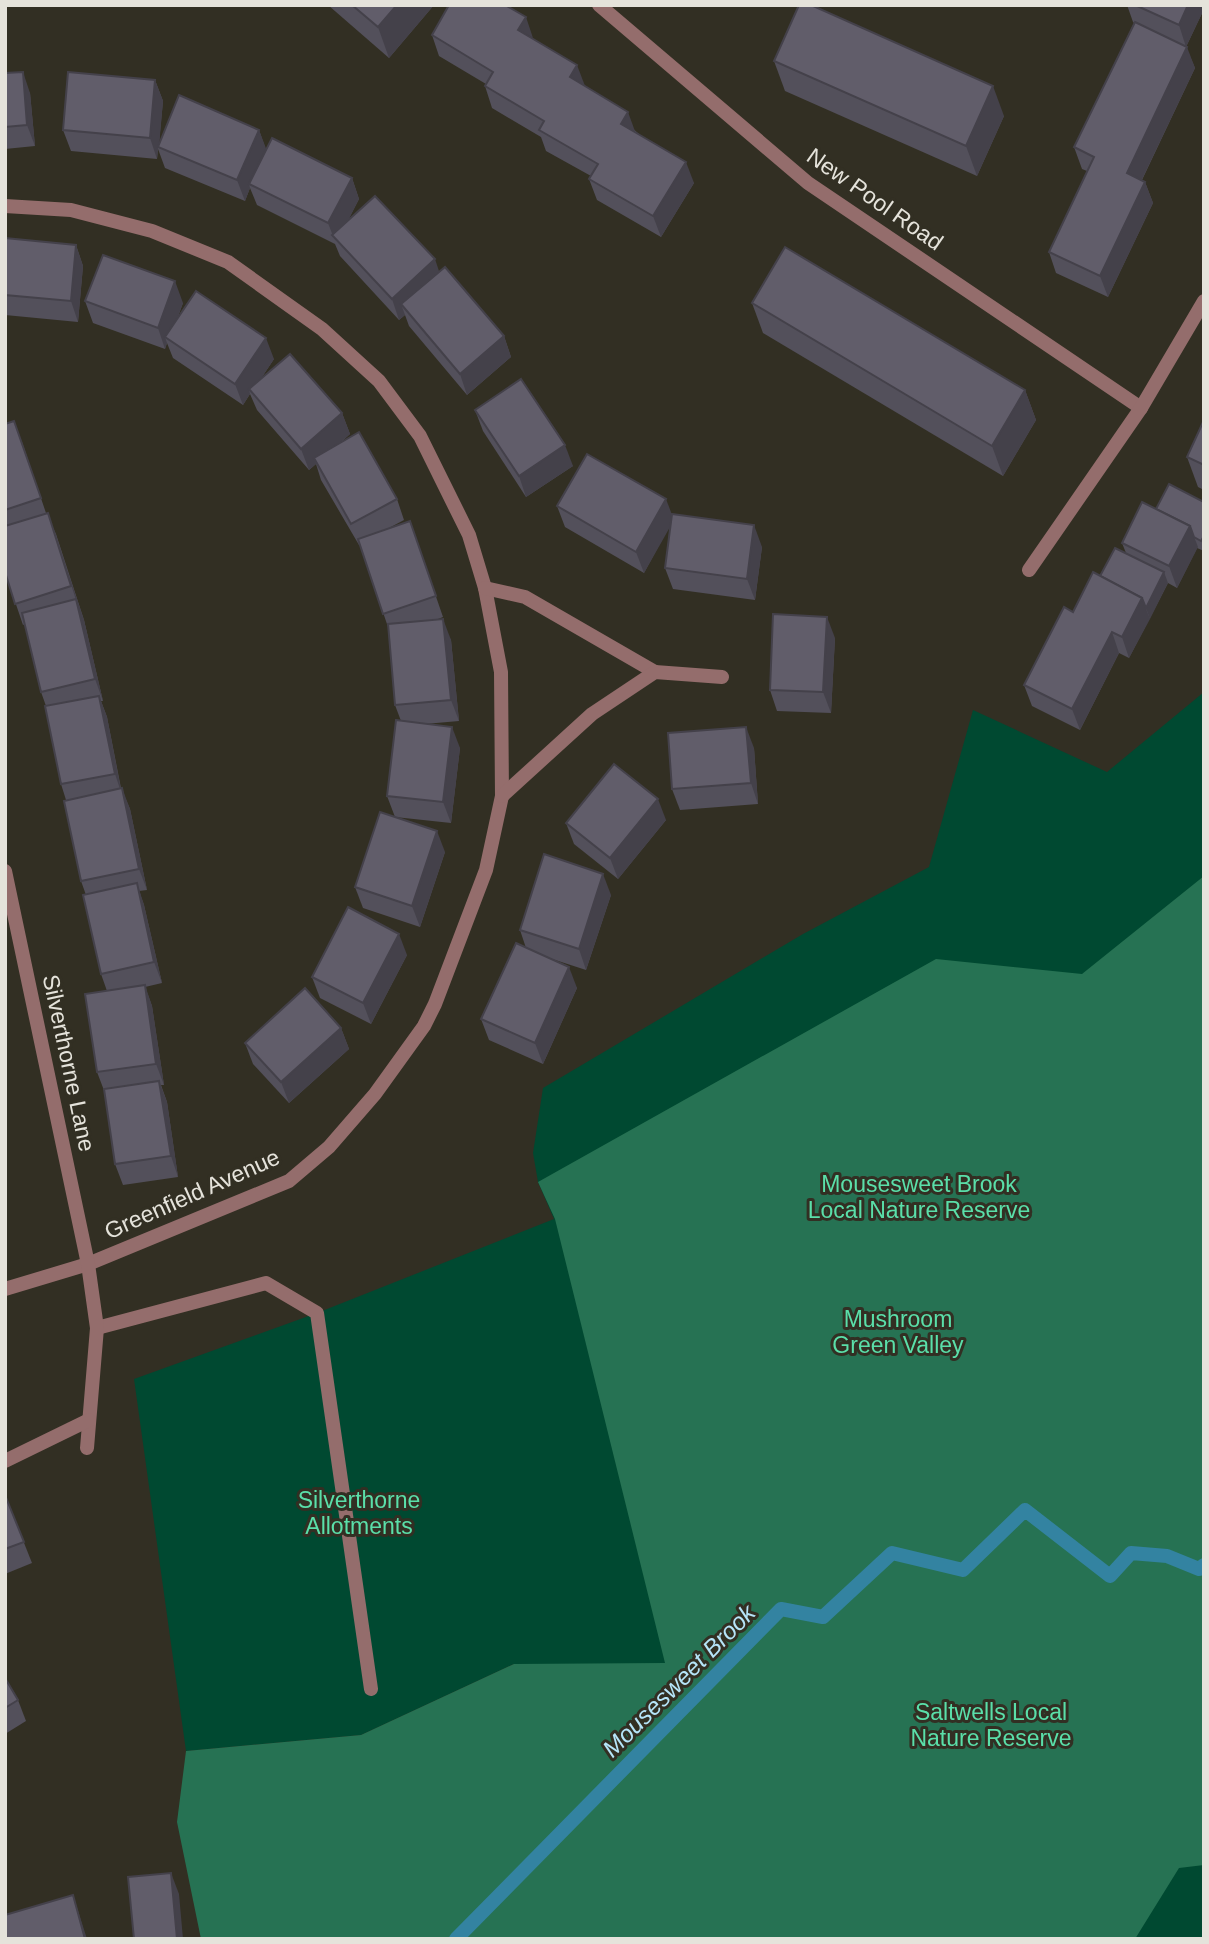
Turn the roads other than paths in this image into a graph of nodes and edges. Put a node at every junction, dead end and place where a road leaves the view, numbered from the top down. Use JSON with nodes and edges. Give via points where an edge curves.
{"nodes":[{"id":1,"x":598,"y":5,"type":"edge"},
{"id":2,"x":5,"y":206,"type":"edge"},
{"id":3,"x":1204,"y":301,"type":"edge"},
{"id":4,"x":1141,"y":408,"type":"junction"},
{"id":5,"x":1029,"y":570,"type":"dead end"},
{"id":6,"x":485,"y":588,"type":"junction"},
{"id":7,"x":655,"y":672,"type":"junction"},
{"id":8,"x":722,"y":677,"type":"dead end"},
{"id":9,"x":502,"y":796,"type":"junction"},
{"id":10,"x":5,"y":871,"type":"edge"},
{"id":11,"x":88,"y":1264,"type":"junction"},
{"id":12,"x":5,"y":1289,"type":"edge"},
{"id":13,"x":97,"y":1328,"type":"junction"},
{"id":14,"x":89,"y":1420,"type":"junction"},
{"id":15,"x":87,"y":1448,"type":"dead end"},
{"id":16,"x":5,"y":1461,"type":"edge"},
{"id":17,"x":371,"y":1689,"type":"dead end"}],
"edges":[{"from":1,"to":4,"type":"street","name":"New Pool Road","via":[[808,183]]},
{"from":2,"to":6,"type":"street","name":"Greenfield Avenue","via":[[71,210],[152,231],[228,262],[322,328],[379,381],[420,436],[469,535]]},
{"from":3,"to":4,"type":"street"},
{"from":4,"to":5,"type":"street"},
{"from":6,"to":7,"type":"street","via":[[525,597]]},
{"from":6,"to":9,"type":"street","name":"Greenfield Avenue","via":[[501,672]]},
{"from":7,"to":8,"type":"street"},
{"from":7,"to":9,"type":"street","via":[[592,714]]},
{"from":9,"to":11,"type":"street","name":"Greenfield Avenue","via":[[486,870],[435,1004],[375,1094],[329,1147],[289,1181]]},
{"from":10,"to":11,"type":"street","name":"Silverthorne Lane"},
{"from":11,"to":12,"type":"street"},
{"from":11,"to":13,"type":"street","name":"Silverthorne Lane"},
{"from":13,"to":14,"type":"street","name":"Silverthorne Lane"},
{"from":13,"to":17,"type":"street","via":[[266,1283],[317,1313]]},
{"from":14,"to":15,"type":"street","name":"Silverthorne Lane"},
{"from":14,"to":16,"type":"street"}]}
